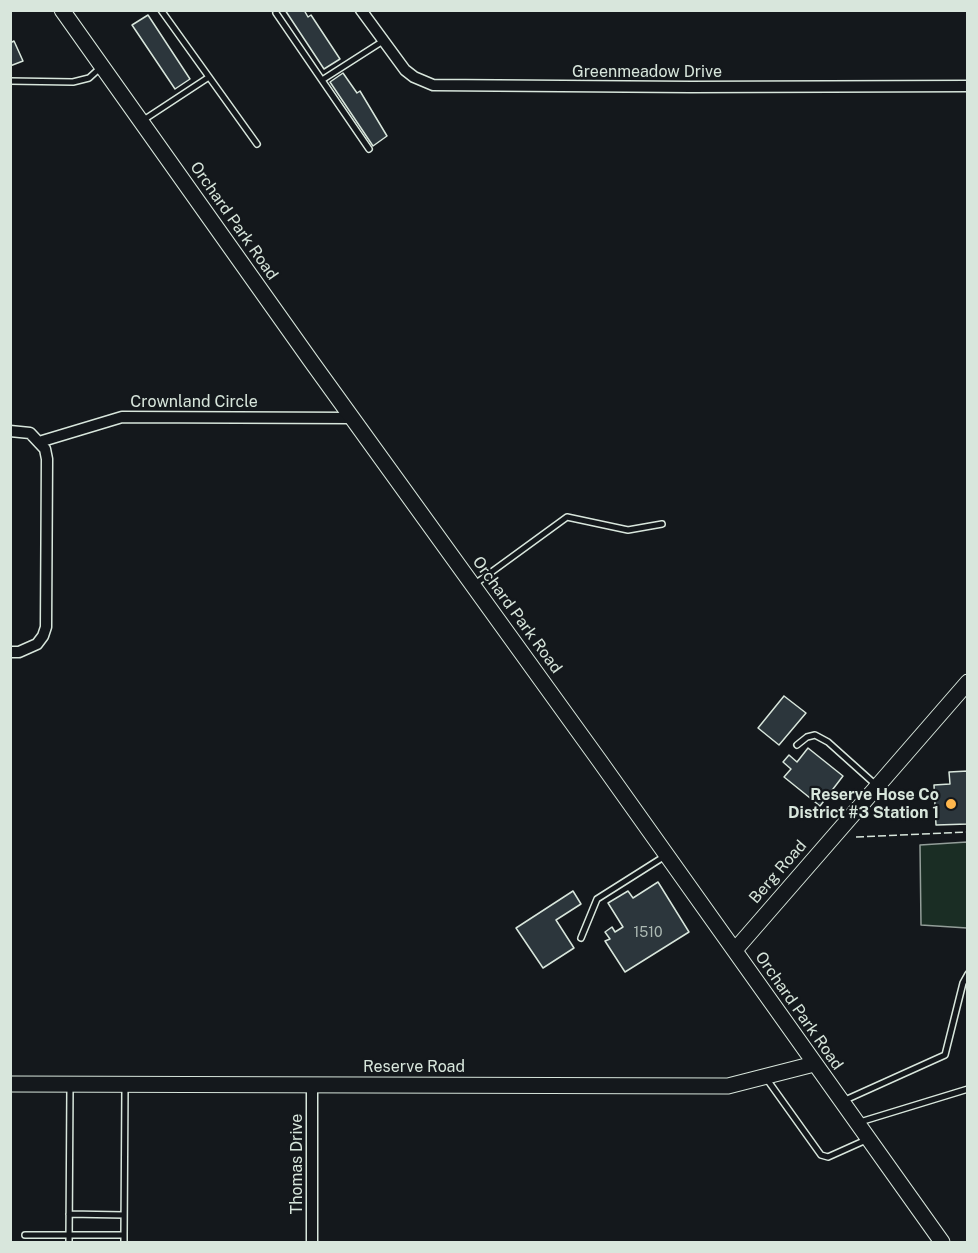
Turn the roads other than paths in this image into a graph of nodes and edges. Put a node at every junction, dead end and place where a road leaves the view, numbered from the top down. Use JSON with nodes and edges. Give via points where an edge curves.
{"nodes":[{"id":1,"x":62,"y":10,"type":"edge"},
{"id":2,"x":161,"y":10,"type":"edge"},
{"id":3,"x":361,"y":10,"type":"edge"},
{"id":4,"x":276,"y":13,"type":"dead end"},
{"id":5,"x":383,"y":41,"type":"junction"},
{"id":6,"x":102,"y":67,"type":"junction"},
{"id":7,"x":209,"y":77,"type":"junction"},
{"id":8,"x":322,"y":80,"type":"junction"},
{"id":9,"x":10,"y":81,"type":"edge"},
{"id":10,"x":968,"y":86,"type":"edge"},
{"id":11,"x":141,"y":122,"type":"junction"},
{"id":12,"x":257,"y":144,"type":"dead end"},
{"id":13,"x":369,"y":149,"type":"dead end"},
{"id":14,"x":352,"y":418,"type":"junction"},
{"id":15,"x":10,"y":431,"type":"edge"},
{"id":16,"x":39,"y":442,"type":"junction"},
{"id":17,"x":662,"y":524,"type":"dead end"},
{"id":18,"x":473,"y":585,"type":"junction"},
{"id":19,"x":10,"y":652,"type":"edge"},
{"id":20,"x":968,"y":682,"type":"edge"},
{"id":21,"x":797,"y":745,"type":"dead end"},
{"id":22,"x":877,"y":786,"type":"junction"},
{"id":23,"x":667,"y":855,"type":"junction"},
{"id":24,"x":581,"y":938,"type":"dead end"},
{"id":25,"x":735,"y":950,"type":"junction"},
{"id":26,"x":968,"y":974,"type":"edge"},
{"id":27,"x":814,"y":1064,"type":"junction"},
{"id":28,"x":765,"y":1077,"type":"junction"},
{"id":29,"x":10,"y":1084,"type":"edge"},
{"id":30,"x":70,"y":1084,"type":"junction"},
{"id":31,"x":125,"y":1085,"type":"junction"},
{"id":32,"x":312,"y":1085,"type":"junction"},
{"id":33,"x":968,"y":1089,"type":"edge"},
{"id":34,"x":841,"y":1102,"type":"junction"},
{"id":35,"x":856,"y":1123,"type":"junction"},
{"id":36,"x":867,"y":1139,"type":"junction"},
{"id":37,"x":69,"y":1214,"type":"junction"},
{"id":38,"x":124,"y":1215,"type":"junction"},
{"id":39,"x":25,"y":1235,"type":"dead end"},
{"id":40,"x":69,"y":1235,"type":"junction"},
{"id":41,"x":124,"y":1235,"type":"junction"},
{"id":42,"x":69,"y":1242,"type":"edge"},
{"id":43,"x":124,"y":1242,"type":"edge"},
{"id":44,"x":312,"y":1242,"type":"edge"},
{"id":45,"x":942,"y":1242,"type":"edge"}],
"edges":[{"from":1,"to":6,"type":"main road","name":"Orchard Park Road"},
{"from":2,"to":7,"type":"lane"},
{"from":3,"to":5,"type":"street","name":"Greenmeadow Drive"},
{"from":4,"to":8,"type":"lane"},
{"from":5,"to":8,"type":"lane"},
{"from":5,"to":10,"type":"street","name":"Greenmeadow Drive","via":[[414,77],[443,86]]},
{"from":6,"to":9,"type":"lane","via":[[89,78],[73,82]]},
{"from":6,"to":11,"type":"main road","name":"Orchard Park Road"},
{"from":7,"to":11,"type":"lane"},
{"from":7,"to":12,"type":"lane"},
{"from":8,"to":13,"type":"lane"},
{"from":11,"to":14,"type":"main road","name":"Orchard Park Road"},
{"from":14,"to":16,"type":"street","name":"Crownland Circle","via":[[122,417]]},
{"from":14,"to":18,"type":"main road","name":"Orchard Park Road"},
{"from":15,"to":16,"type":"street","via":[[30,433]]},
{"from":16,"to":19,"type":"street","via":[[46,459],[46,627],[37,644]]},
{"from":17,"to":18,"type":"lane","via":[[628,530],[567,517]]},
{"from":18,"to":23,"type":"main road","name":"Orchard Park Road"},
{"from":20,"to":22,"type":"main road","name":"Berg Road"},
{"from":21,"to":22,"type":"lane","via":[[815,735]]},
{"from":22,"to":25,"type":"main road","name":"Berg Road"},
{"from":23,"to":24,"type":"lane","via":[[597,898]]},
{"from":23,"to":25,"type":"main road","name":"Orchard Park Road"},
{"from":25,"to":27,"type":"main road","name":"Orchard Park Road"},
{"from":26,"to":34,"type":"lane","via":[[945,1055]]},
{"from":27,"to":28,"type":"main road","name":"Reserve Road"},
{"from":27,"to":34,"type":"main road","name":"Orchard Park Road"},
{"from":28,"to":32,"type":"main road","name":"Reserve Road","via":[[728,1086]]},
{"from":28,"to":36,"type":"lane","via":[[821,1155],[828,1157]]},
{"from":29,"to":30,"type":"main road","name":"Reserve Road"},
{"from":30,"to":31,"type":"main road","name":"Reserve Road"},
{"from":30,"to":37,"type":"lane"},
{"from":31,"to":32,"type":"main road","name":"Reserve Road"},
{"from":31,"to":38,"type":"lane"},
{"from":32,"to":44,"type":"street","name":"Thomas Drive"},
{"from":33,"to":35,"type":"lane"},
{"from":34,"to":35,"type":"main road","name":"Orchard Park Road"},
{"from":35,"to":36,"type":"main road","name":"Orchard Park Road"},
{"from":36,"to":45,"type":"main road","name":"Orchard Park Road"},
{"from":37,"to":38,"type":"lane"},
{"from":37,"to":40,"type":"lane"},
{"from":38,"to":41,"type":"lane"},
{"from":39,"to":40,"type":"lane"},
{"from":40,"to":41,"type":"lane"},
{"from":40,"to":42,"type":"lane"},
{"from":41,"to":43,"type":"lane"}]}
